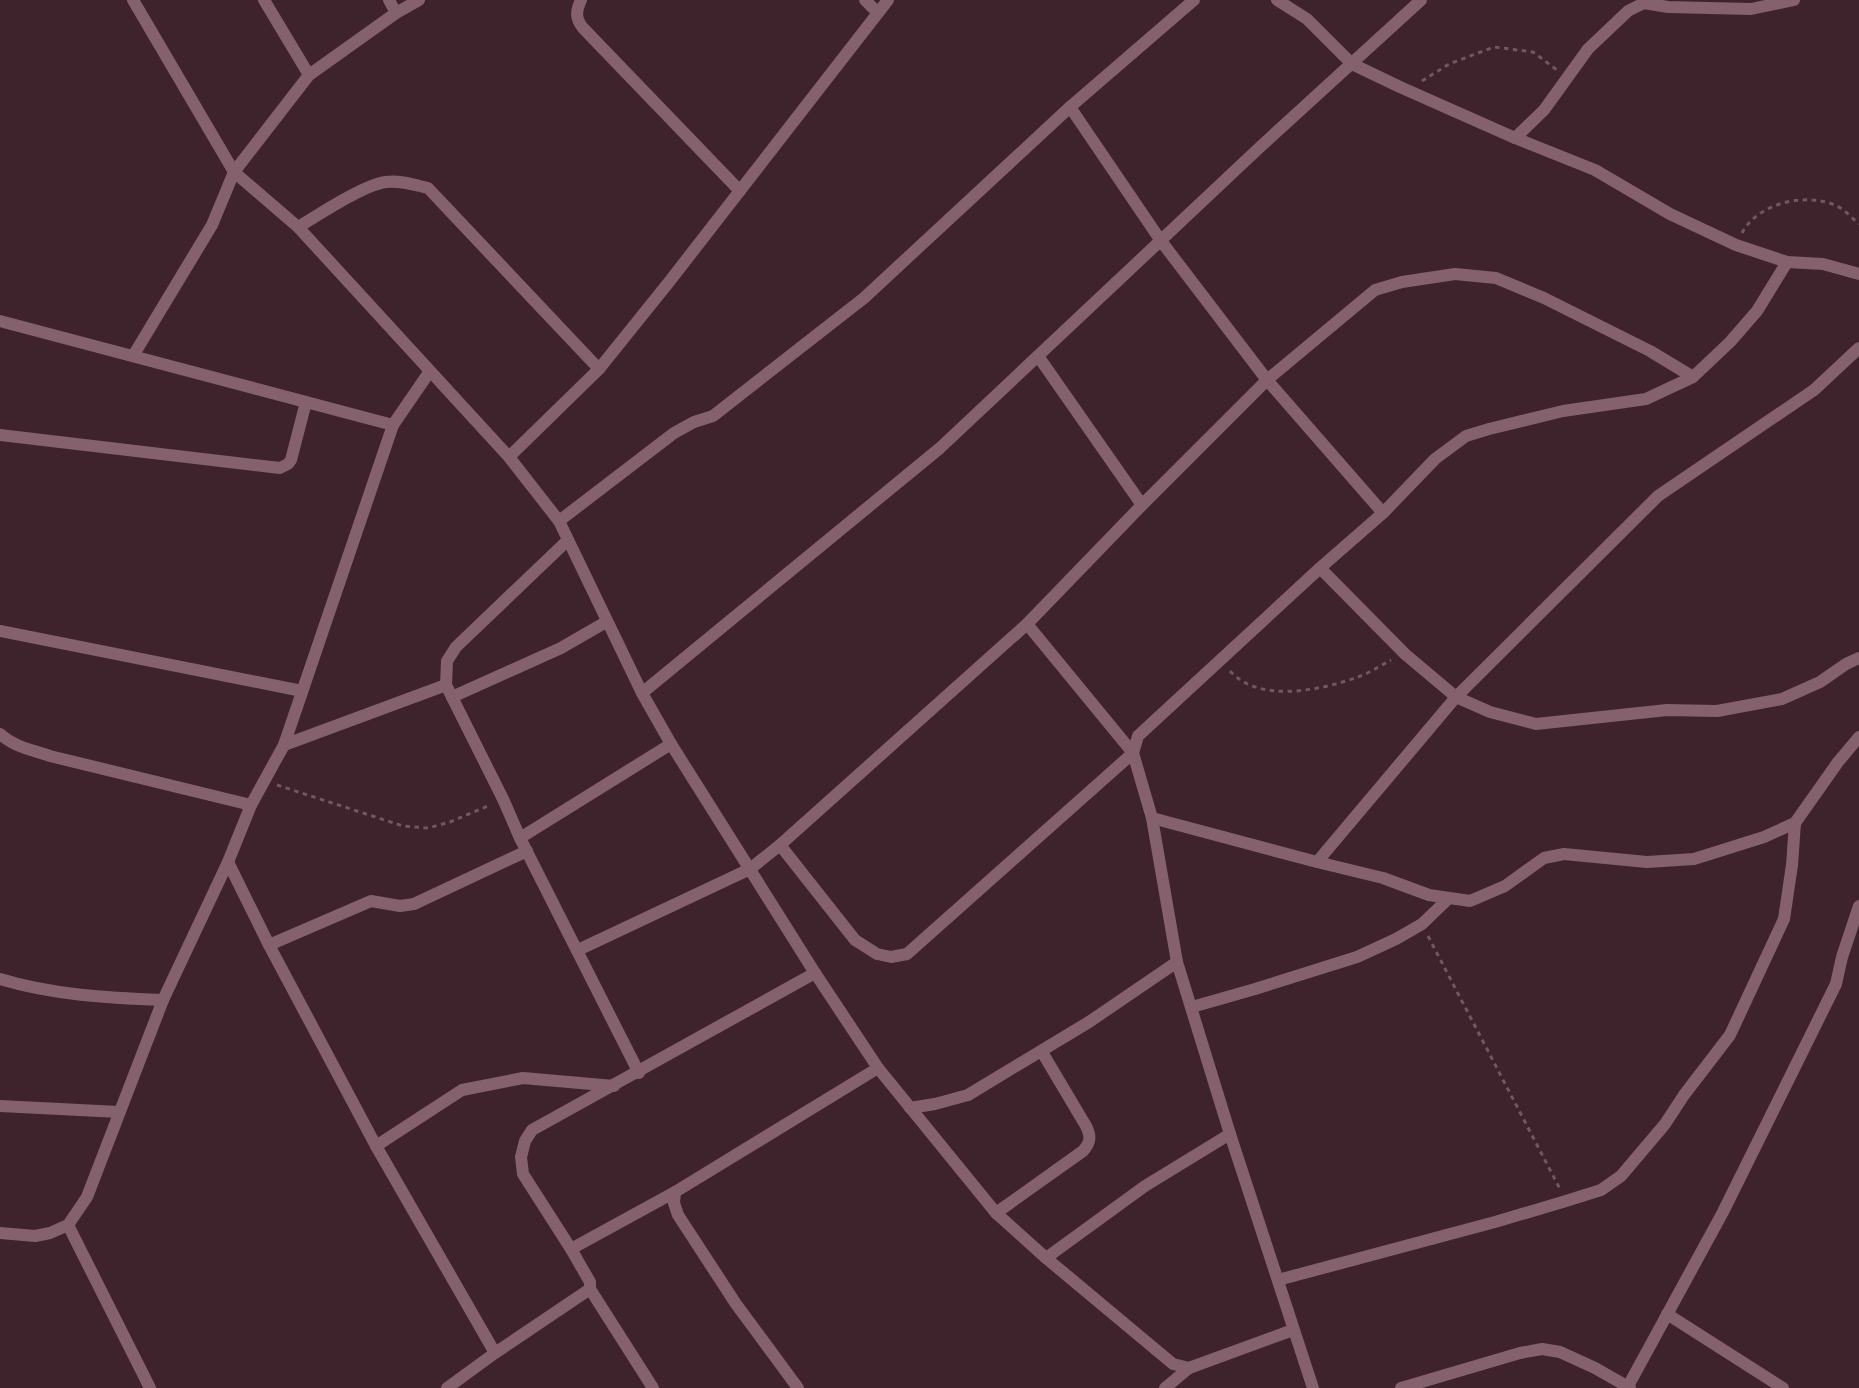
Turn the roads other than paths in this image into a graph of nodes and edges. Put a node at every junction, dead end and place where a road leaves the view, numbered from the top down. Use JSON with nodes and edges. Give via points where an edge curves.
{"nodes":[{"id":1,"x":133,"y":0,"type":"edge"},
{"id":2,"x":264,"y":0,"type":"edge"},
{"id":3,"x":389,"y":0,"type":"edge"},
{"id":4,"x":419,"y":0,"type":"edge"},
{"id":5,"x":581,"y":0,"type":"edge"},
{"id":6,"x":865,"y":0,"type":"edge"},
{"id":7,"x":888,"y":0,"type":"edge"},
{"id":8,"x":1194,"y":0,"type":"edge"},
{"id":9,"x":1277,"y":0,"type":"edge"},
{"id":10,"x":1421,"y":0,"type":"edge"},
{"id":11,"x":1794,"y":0,"type":"edge"},
{"id":12,"x":396,"y":13,"type":"junction"},
{"id":13,"x":878,"y":13,"type":"junction"},
{"id":14,"x":1352,"y":64,"type":"junction"},
{"id":15,"x":309,"y":75,"type":"junction"},
{"id":16,"x":1070,"y":107,"type":"junction"},
{"id":17,"x":1515,"y":138,"type":"junction"},
{"id":18,"x":234,"y":172,"type":"junction"},
{"id":19,"x":740,"y":191,"type":"junction"},
{"id":20,"x":298,"y":227,"type":"junction"},
{"id":21,"x":1161,"y":242,"type":"junction"},
{"id":22,"x":1787,"y":262,"type":"junction"},
{"id":23,"x":1859,"y":274,"type":"edge"},
{"id":24,"x":0,"y":321,"type":"edge"},
{"id":25,"x":1859,"y":348,"type":"edge"},
{"id":26,"x":134,"y":356,"type":"junction"},
{"id":27,"x":1038,"y":356,"type":"junction"},
{"id":28,"x":599,"y":369,"type":"junction"},
{"id":29,"x":430,"y":371,"type":"junction"},
{"id":30,"x":1693,"y":377,"type":"junction"},
{"id":31,"x":1267,"y":380,"type":"junction"},
{"id":32,"x":306,"y":402,"type":"junction"},
{"id":33,"x":393,"y":425,"type":"junction"},
{"id":34,"x":0,"y":435,"type":"edge"},
{"id":35,"x":509,"y":457,"type":"junction"},
{"id":36,"x":1142,"y":505,"type":"junction"},
{"id":37,"x":1383,"y":513,"type":"junction"},
{"id":38,"x":559,"y":521,"type":"junction"},
{"id":39,"x":568,"y":540,"type":"junction"},
{"id":40,"x":1320,"y":568,"type":"junction"},
{"id":41,"x":606,"y":622,"type":"junction"},
{"id":42,"x":1027,"y":624,"type":"junction"},
{"id":43,"x":0,"y":631,"type":"edge"},
{"id":44,"x":1859,"y":658,"type":"edge"},
{"id":45,"x":446,"y":685,"type":"junction"},
{"id":46,"x":302,"y":691,"type":"junction"},
{"id":47,"x":642,"y":693,"type":"junction"},
{"id":48,"x":452,"y":697,"type":"junction"},
{"id":49,"x":1456,"y":697,"type":"junction"},
{"id":50,"x":0,"y":734,"type":"edge"},
{"id":51,"x":1859,"y":737,"type":"edge"},
{"id":52,"x":671,"y":744,"type":"junction"},
{"id":53,"x":284,"y":745,"type":"junction"},
{"id":54,"x":1133,"y":753,"type":"junction"},
{"id":55,"x":251,"y":805,"type":"junction"},
{"id":56,"x":1152,"y":818,"type":"junction"},
{"id":57,"x":1795,"y":823,"type":"junction"},
{"id":58,"x":520,"y":838,"type":"junction"},
{"id":59,"x":780,"y":845,"type":"junction"},
{"id":60,"x":527,"y":851,"type":"junction"},
{"id":61,"x":228,"y":861,"type":"junction"},
{"id":62,"x":1317,"y":862,"type":"junction"},
{"id":63,"x":750,"y":869,"type":"junction"},
{"id":64,"x":1448,"y":899,"type":"junction"},
{"id":65,"x":1859,"y":906,"type":"edge"},
{"id":66,"x":269,"y":945,"type":"junction"},
{"id":67,"x":578,"y":950,"type":"junction"},
{"id":68,"x":1178,"y":962,"type":"junction"},
{"id":69,"x":815,"y":973,"type":"junction"},
{"id":70,"x":0,"y":979,"type":"edge"},
{"id":71,"x":163,"y":1000,"type":"junction"},
{"id":72,"x":1192,"y":1007,"type":"junction"},
{"id":73,"x":1042,"y":1052,"type":"junction"},
{"id":74,"x":878,"y":1068,"type":"junction"},
{"id":75,"x":639,"y":1072,"type":"junction"},
{"id":76,"x":615,"y":1086,"type":"junction"},
{"id":77,"x":0,"y":1106,"type":"edge"},
{"id":78,"x":910,"y":1108,"type":"junction"},
{"id":79,"x":119,"y":1112,"type":"junction"},
{"id":80,"x":1230,"y":1134,"type":"junction"},
{"id":81,"x":376,"y":1146,"type":"junction"},
{"id":82,"x":675,"y":1192,"type":"junction"},
{"id":83,"x":996,"y":1213,"type":"junction"},
{"id":84,"x":68,"y":1226,"type":"junction"},
{"id":85,"x":0,"y":1233,"type":"edge"},
{"id":86,"x":571,"y":1249,"type":"junction"},
{"id":87,"x":1046,"y":1258,"type":"junction"},
{"id":88,"x":1278,"y":1280,"type":"junction"},
{"id":89,"x":590,"y":1289,"type":"junction"},
{"id":90,"x":1667,"y":1314,"type":"junction"},
{"id":91,"x":1293,"y":1330,"type":"junction"},
{"id":92,"x":495,"y":1353,"type":"junction"},
{"id":93,"x":1189,"y":1368,"type":"junction"},
{"id":94,"x":150,"y":1388,"type":"edge"},
{"id":95,"x":447,"y":1388,"type":"edge"},
{"id":96,"x":653,"y":1388,"type":"edge"},
{"id":97,"x":798,"y":1388,"type":"edge"},
{"id":98,"x":1165,"y":1388,"type":"edge"},
{"id":99,"x":1313,"y":1388,"type":"edge"},
{"id":100,"x":1401,"y":1388,"type":"edge"},
{"id":101,"x":1628,"y":1388,"type":"edge"},
{"id":102,"x":1784,"y":1388,"type":"edge"}],
"edges":[{"from":1,"to":18,"type":"street"},
{"from":2,"to":15,"type":"street"},
{"from":3,"to":12,"type":"street"},
{"from":4,"to":12,"type":"street"},
{"from":5,"to":19,"type":"street","via":[[577,21]]},
{"from":6,"to":13,"type":"street"},
{"from":7,"to":13,"type":"street"},
{"from":8,"to":16,"type":"street"},
{"from":9,"to":14,"type":"street","via":[[1307,19]]},
{"from":10,"to":14,"type":"street"},
{"from":11,"to":17,"type":"street","via":[[1751,9],[1644,3],[1628,11],[1588,49],[1544,110]]},
{"from":12,"to":15,"type":"street"},
{"from":13,"to":19,"type":"street"},
{"from":14,"to":17,"type":"street"},
{"from":14,"to":21,"type":"street"},
{"from":15,"to":18,"type":"street"},
{"from":16,"to":21,"type":"street"},
{"from":16,"to":38,"type":"street","via":[[864,298],[713,416],[674,433]]},
{"from":17,"to":22,"type":"street","via":[[1595,170],[1670,214],[1736,245]]},
{"from":18,"to":20,"type":"street"},
{"from":18,"to":26,"type":"street","via":[[212,225]]},
{"from":19,"to":28,"type":"street"},
{"from":20,"to":28,"type":"street","via":[[365,189],[386,182],[428,188]]},
{"from":20,"to":29,"type":"street"},
{"from":21,"to":27,"type":"street"},
{"from":21,"to":31,"type":"street"},
{"from":22,"to":23,"type":"street","via":[[1823,264]]},
{"from":22,"to":30,"type":"street","via":[[1757,310]]},
{"from":24,"to":26,"type":"street"},
{"from":25,"to":49,"type":"street","via":[[1814,390],[1658,496]]},
{"from":26,"to":32,"type":"street"},
{"from":27,"to":36,"type":"street"},
{"from":27,"to":47,"type":"street","via":[[940,448]]},
{"from":28,"to":35,"type":"street"},
{"from":29,"to":33,"type":"street"},
{"from":29,"to":35,"type":"street"},
{"from":30,"to":31,"type":"street","via":[[1544,298],[1496,278],[1455,274],[1375,290]]},
{"from":30,"to":37,"type":"street","via":[[1646,399],[1563,411],[1466,436],[1435,459]]},
{"from":31,"to":36,"type":"street"},
{"from":31,"to":37,"type":"street"},
{"from":32,"to":33,"type":"street"},
{"from":32,"to":34,"type":"street","via":[[291,460],[280,468]]},
{"from":33,"to":46,"type":"street"},
{"from":35,"to":38,"type":"street"},
{"from":36,"to":42,"type":"street"},
{"from":37,"to":40,"type":"street"},
{"from":38,"to":39,"type":"street"},
{"from":39,"to":41,"type":"street"},
{"from":39,"to":45,"type":"street","via":[[456,647],[447,661]]},
{"from":40,"to":49,"type":"street","via":[[1405,654]]},
{"from":40,"to":54,"type":"street","via":[[1138,736]]},
{"from":41,"to":47,"type":"street"},
{"from":41,"to":48,"type":"street","via":[[561,648]]},
{"from":42,"to":54,"type":"street"},
{"from":42,"to":59,"type":"street"},
{"from":43,"to":46,"type":"street"},
{"from":44,"to":49,"type":"street","via":[[1782,699],[1718,711],[1667,710],[1536,724],[1490,712]]},
{"from":45,"to":48,"type":"street"},
{"from":45,"to":53,"type":"street"},
{"from":46,"to":53,"type":"street"},
{"from":47,"to":52,"type":"street"},
{"from":48,"to":58,"type":"street"},
{"from":49,"to":62,"type":"street"},
{"from":50,"to":55,"type":"street","via":[[22,747],[50,756]]},
{"from":51,"to":57,"type":"street"},
{"from":52,"to":58,"type":"street"},
{"from":52,"to":63,"type":"street"},
{"from":53,"to":55,"type":"street"},
{"from":54,"to":56,"type":"street"},
{"from":54,"to":59,"type":"street","via":[[907,954],[877,954],[855,940]]},
{"from":55,"to":61,"type":"street"},
{"from":56,"to":62,"type":"street"},
{"from":56,"to":68,"type":"street"},
{"from":57,"to":64,"type":"street","via":[[1694,859],[1647,862],[1564,854],[1544,858],[1505,886],[1470,901]]},
{"from":57,"to":88,"type":"street","via":[[1784,919],[1730,1035],[1665,1124],[1621,1176],[1600,1190],[1566,1201]]},
{"from":58,"to":60,"type":"street"},
{"from":59,"to":63,"type":"street"},
{"from":60,"to":66,"type":"street","via":[[414,904],[371,901]]},
{"from":60,"to":67,"type":"street"},
{"from":61,"to":66,"type":"street"},
{"from":61,"to":71,"type":"street"},
{"from":62,"to":64,"type":"street"},
{"from":63,"to":67,"type":"street"},
{"from":63,"to":69,"type":"street"},
{"from":64,"to":72,"type":"street","via":[[1422,924],[1357,957]]},
{"from":65,"to":90,"type":"street","via":[[1836,984],[1724,1212]]},
{"from":66,"to":81,"type":"street"},
{"from":67,"to":75,"type":"street"},
{"from":68,"to":72,"type":"street"},
{"from":68,"to":73,"type":"street"},
{"from":69,"to":74,"type":"street"},
{"from":69,"to":75,"type":"street"},
{"from":70,"to":71,"type":"street","via":[[67,993]]},
{"from":71,"to":79,"type":"street"},
{"from":72,"to":80,"type":"street"},
{"from":73,"to":78,"type":"street","via":[[968,1095]]},
{"from":73,"to":83,"type":"street","via":[[1086,1126],[1089,1144]]},
{"from":74,"to":78,"type":"street"},
{"from":74,"to":82,"type":"street"},
{"from":75,"to":76,"type":"street"},
{"from":76,"to":81,"type":"street","via":[[523,1078],[462,1090]]},
{"from":76,"to":86,"type":"street","via":[[532,1130],[525,1141],[521,1157],[523,1174]]},
{"from":77,"to":79,"type":"street"},
{"from":78,"to":83,"type":"street"},
{"from":79,"to":84,"type":"street","via":[[87,1197]]},
{"from":80,"to":87,"type":"street","via":[[1145,1186]]},
{"from":80,"to":88,"type":"street"},
{"from":81,"to":92,"type":"street"},
{"from":82,"to":86,"type":"street"},
{"from":82,"to":97,"type":"street","via":[[678,1215],[736,1304]]},
{"from":83,"to":87,"type":"street"},
{"from":84,"to":85,"type":"street","via":[[35,1236]]},
{"from":84,"to":94,"type":"street"},
{"from":86,"to":89,"type":"street","via":[[590,1281]]},
{"from":87,"to":93,"type":"street","via":[[1173,1364]]},
{"from":88,"to":91,"type":"street"},
{"from":89,"to":92,"type":"street"},
{"from":89,"to":96,"type":"street"},
{"from":90,"to":101,"type":"street"},
{"from":90,"to":102,"type":"street"},
{"from":91,"to":93,"type":"street"},
{"from":91,"to":99,"type":"street"},
{"from":92,"to":95,"type":"street"},
{"from":93,"to":98,"type":"street"},
{"from":100,"to":101,"type":"street","via":[[1542,1349],[1560,1352]]}]}
